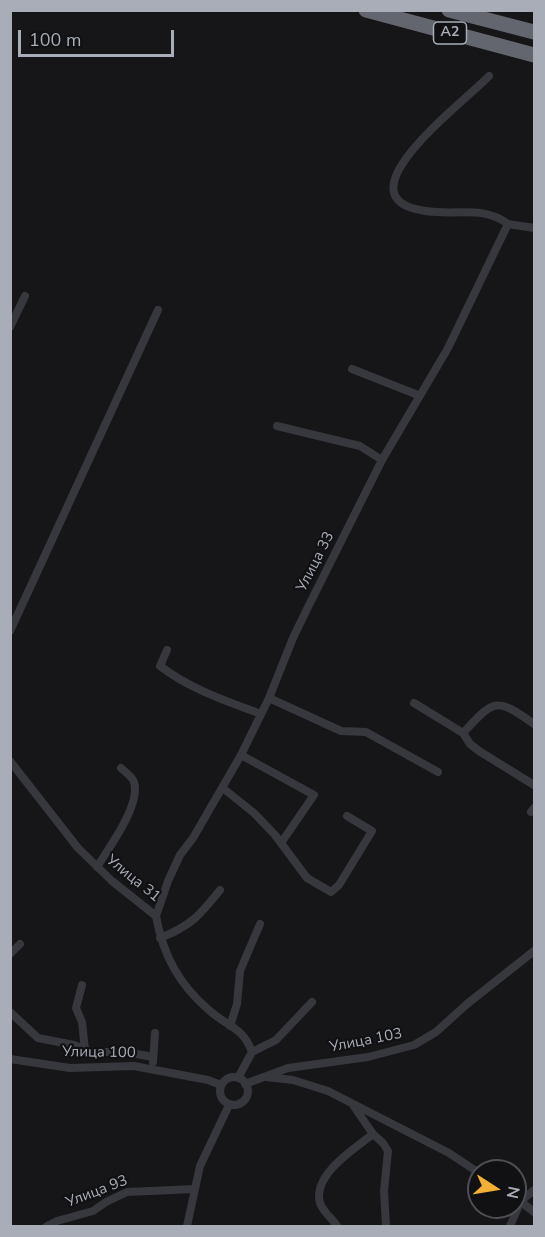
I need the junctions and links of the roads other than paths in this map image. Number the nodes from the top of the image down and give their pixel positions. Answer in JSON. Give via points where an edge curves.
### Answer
{"nodes":[{"id":1,"x":366,"y":10,"type":"edge"},
{"id":2,"x":448,"y":10,"type":"edge"},
{"id":3,"x":534,"y":32,"type":"edge"},
{"id":4,"x":534,"y":55,"type":"edge"},
{"id":5,"x":489,"y":76,"type":"dead end"},
{"id":6,"x":508,"y":224,"type":"junction"},
{"id":7,"x":534,"y":228,"type":"edge"},
{"id":8,"x":25,"y":296,"type":"dead end"},
{"id":9,"x":158,"y":310,"type":"dead end"},
{"id":10,"x":10,"y":327,"type":"edge"},
{"id":11,"x":352,"y":369,"type":"dead end"},
{"id":12,"x":418,"y":395,"type":"junction"},
{"id":13,"x":278,"y":426,"type":"dead end"},
{"id":14,"x":382,"y":460,"type":"junction"},
{"id":15,"x":11,"y":630,"type":"edge"},
{"id":16,"x":167,"y":650,"type":"dead end"},
{"id":17,"x":269,"y":698,"type":"junction"},
{"id":18,"x":414,"y":703,"type":"dead end"},
{"id":19,"x":261,"y":714,"type":"junction"},
{"id":20,"x":534,"y":724,"type":"edge"},
{"id":21,"x":463,"y":733,"type":"junction"},
{"id":22,"x":242,"y":755,"type":"junction"},
{"id":23,"x":10,"y":761,"type":"edge"},
{"id":24,"x":121,"y":768,"type":"dead end"},
{"id":25,"x":438,"y":772,"type":"dead end"},
{"id":26,"x":534,"y":785,"type":"edge"},
{"id":27,"x":224,"y":789,"type":"junction"},
{"id":28,"x":346,"y":816,"type":"dead end"},
{"id":29,"x":281,"y":843,"type":"junction"},
{"id":30,"x":97,"y":867,"type":"junction"},
{"id":31,"x":220,"y":890,"type":"dead end"},
{"id":32,"x":156,"y":916,"type":"junction"},
{"id":33,"x":260,"y":924,"type":"dead end"},
{"id":34,"x":160,"y":938,"type":"junction"},
{"id":35,"x":20,"y":944,"type":"dead end"},
{"id":36,"x":534,"y":951,"type":"edge"},
{"id":37,"x":10,"y":954,"type":"edge"},
{"id":38,"x":82,"y":985,"type":"dead end"},
{"id":39,"x":312,"y":1002,"type":"dead end"},
{"id":40,"x":10,"y":1012,"type":"edge"},
{"id":41,"x":230,"y":1026,"type":"junction"},
{"id":42,"x":155,"y":1033,"type":"dead end"},
{"id":43,"x":85,"y":1050,"type":"junction"},
{"id":44,"x":252,"y":1052,"type":"junction"},
{"id":45,"x":153,"y":1057,"type":"junction"},
{"id":46,"x":10,"y":1059,"type":"edge"},
{"id":47,"x":152,"y":1069,"type":"junction"},
{"id":48,"x":263,"y":1077,"type":"junction"},
{"id":49,"x":242,"y":1081,"type":"junction"},
{"id":50,"x":221,"y":1085,"type":"junction"},
{"id":51,"x":229,"y":1105,"type":"junction"},
{"id":52,"x":353,"y":1105,"type":"junction"},
{"id":53,"x":373,"y":1134,"type":"junction"},
{"id":54,"x":467,"y":1165,"type":"edge"},
{"id":55,"x":195,"y":1189,"type":"junction"},
{"id":56,"x":47,"y":1227,"type":"edge"},
{"id":57,"x":187,"y":1227,"type":"edge"},
{"id":58,"x":337,"y":1227,"type":"edge"},
{"id":59,"x":386,"y":1227,"type":"edge"}],
"edges":[{"from":1,"to":4,"type":"highway","number":"A2"},
{"from":2,"to":3,"type":"highway","number":"A2"},
{"from":5,"to":6,"type":"street","via":[[409,154],[396,174],[394,192],[413,209],[485,212]]},
{"from":6,"to":7,"type":"street"},
{"from":6,"to":12,"type":"street","name":"Улица 33","via":[[448,348]]},
{"from":8,"to":10,"type":"street"},
{"from":9,"to":15,"type":"street"},
{"from":11,"to":12,"type":"street"},
{"from":12,"to":14,"type":"street","name":"Улица 33"},
{"from":13,"to":14,"type":"street","via":[[360,446]]},
{"from":14,"to":17,"type":"street","name":"Улица 33","via":[[293,638]]},
{"from":16,"to":19,"type":"street","via":[[160,666],[172,675],[201,691]]},
{"from":17,"to":19,"type":"street","name":"Улица 33"},
{"from":17,"to":25,"type":"street","via":[[341,731],[366,732]]},
{"from":18,"to":21,"type":"street"},
{"from":19,"to":22,"type":"street","name":"Улица 33"},
{"from":20,"to":21,"type":"street","via":[[514,709],[494,705]]},
{"from":21,"to":26,"type":"street","via":[[479,751]]},
{"from":22,"to":27,"type":"street","name":"Улица 33"},
{"from":22,"to":29,"type":"street","via":[[314,795]]},
{"from":23,"to":30,"type":"street","name":"Улица 31"},
{"from":24,"to":30,"type":"street","via":[[133,780],[135,793],[126,820]]},
{"from":27,"to":29,"type":"street","via":[[254,813]]},
{"from":27,"to":32,"type":"street","name":"Улица 33","via":[[180,855]]},
{"from":28,"to":29,"type":"street","via":[[372,831],[331,892],[307,878]]},
{"from":30,"to":32,"type":"street","name":"Улица 31"},
{"from":31,"to":34,"type":"street","via":[[197,918]]},
{"from":32,"to":34,"type":"street","name":"Улица 31"},
{"from":33,"to":41,"type":"street","via":[[240,971]]},
{"from":34,"to":41,"type":"street","name":"Улица 31","via":[[178,977]]},
{"from":35,"to":37,"type":"street"},
{"from":36,"to":48,"type":"street","name":"Улица 103","via":[[436,1032],[414,1045],[368,1057],[288,1068]]},
{"from":38,"to":43,"type":"street","via":[[76,1008]]},
{"from":39,"to":44,"type":"street","via":[[276,1040]]},
{"from":40,"to":43,"type":"street","via":[[38,1038]]},
{"from":41,"to":44,"type":"street","name":"Улица 31","via":[[243,1033]]},
{"from":42,"to":45,"type":"street"},
{"from":43,"to":45,"type":"street"},
{"from":44,"to":49,"type":"street"},
{"from":45,"to":47,"type":"street"},
{"from":46,"to":47,"type":"street","name":"Улица 100","via":[[69,1068]]},
{"from":47,"to":50,"type":"street","name":"Улица 100"},
{"from":48,"to":49,"type":"street","name":"Улица 103"},
{"from":48,"to":52,"type":"street","via":[[312,1085]]},
{"from":49,"to":50,"type":"street","via":[[228,1078]]},
{"from":49,"to":51,"type":"street","via":[[247,1093],[243,1102]]},
{"from":50,"to":51,"type":"street","via":[[220,1094]]},
{"from":51,"to":55,"type":"street","via":[[200,1166]]},
{"from":52,"to":53,"type":"street"},
{"from":52,"to":54,"type":"street"},
{"from":53,"to":58,"type":"street","via":[[338,1163],[321,1186],[320,1204]]},
{"from":53,"to":59,"type":"street","via":[[388,1151]]},
{"from":55,"to":56,"type":"street","name":"Улица 93","via":[[127,1192],[93,1211]]},
{"from":55,"to":57,"type":"street"}]}
